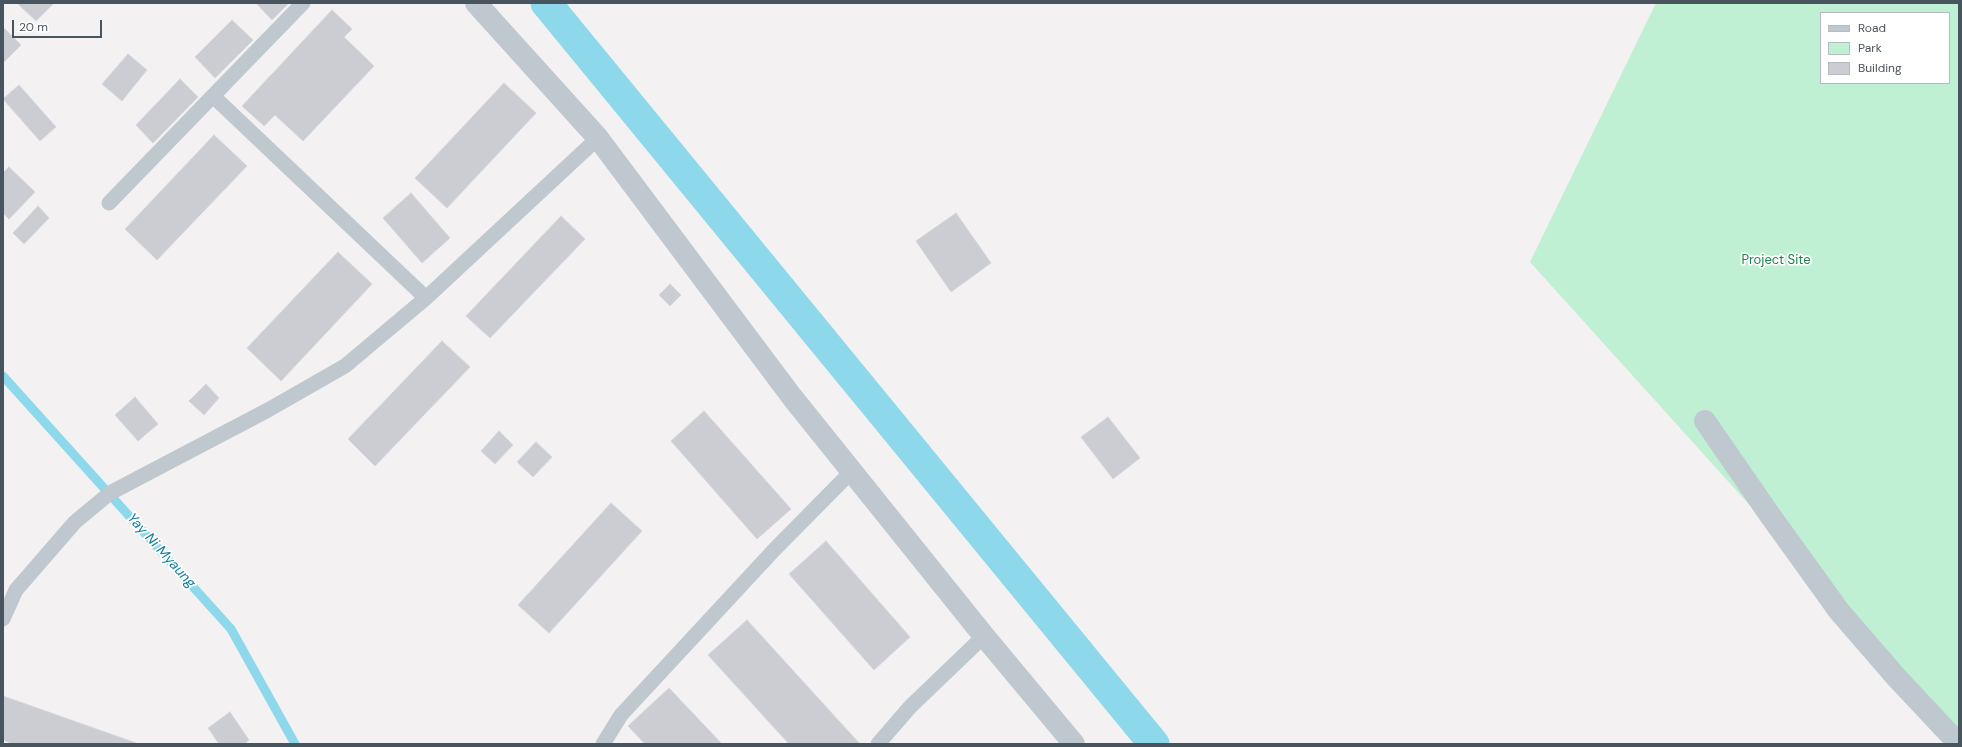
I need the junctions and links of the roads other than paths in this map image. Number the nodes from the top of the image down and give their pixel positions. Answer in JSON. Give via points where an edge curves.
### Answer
{"nodes":[{"id":1,"x":303,"y":3,"type":"edge"},
{"id":2,"x":476,"y":3,"type":"edge"},
{"id":3,"x":213,"y":96,"type":"junction"},
{"id":4,"x":598,"y":138,"type":"junction"},
{"id":5,"x":109,"y":203,"type":"dead end"},
{"id":6,"x":426,"y":298,"type":"junction"},
{"id":7,"x":1705,"y":421,"type":"dead end"},
{"id":8,"x":852,"y":471,"type":"junction"},
{"id":9,"x":3,"y":619,"type":"edge"},
{"id":10,"x":984,"y":636,"type":"junction"},
{"id":11,"x":603,"y":744,"type":"edge"},
{"id":12,"x":878,"y":744,"type":"edge"},
{"id":13,"x":1074,"y":744,"type":"edge"},
{"id":14,"x":1959,"y":744,"type":"edge"}],
"edges":[{"from":1,"to":3,"type":"lane"},
{"from":2,"to":4,"type":"street"},
{"from":3,"to":5,"type":"lane"},
{"from":3,"to":6,"type":"lane"},
{"from":4,"to":6,"type":"lane"},
{"from":4,"to":8,"type":"street","via":[[792,397]]},
{"from":6,"to":9,"type":"lane","via":[[345,366],[268,410],[110,493],[75,522],[16,590]]},
{"from":7,"to":14,"type":"street","via":[[1839,611]]},
{"from":8,"to":10,"type":"street"},
{"from":8,"to":11,"type":"lane","via":[[774,550],[621,715]]},
{"from":10,"to":12,"type":"lane","via":[[910,708]]},
{"from":10,"to":13,"type":"street"}]}
